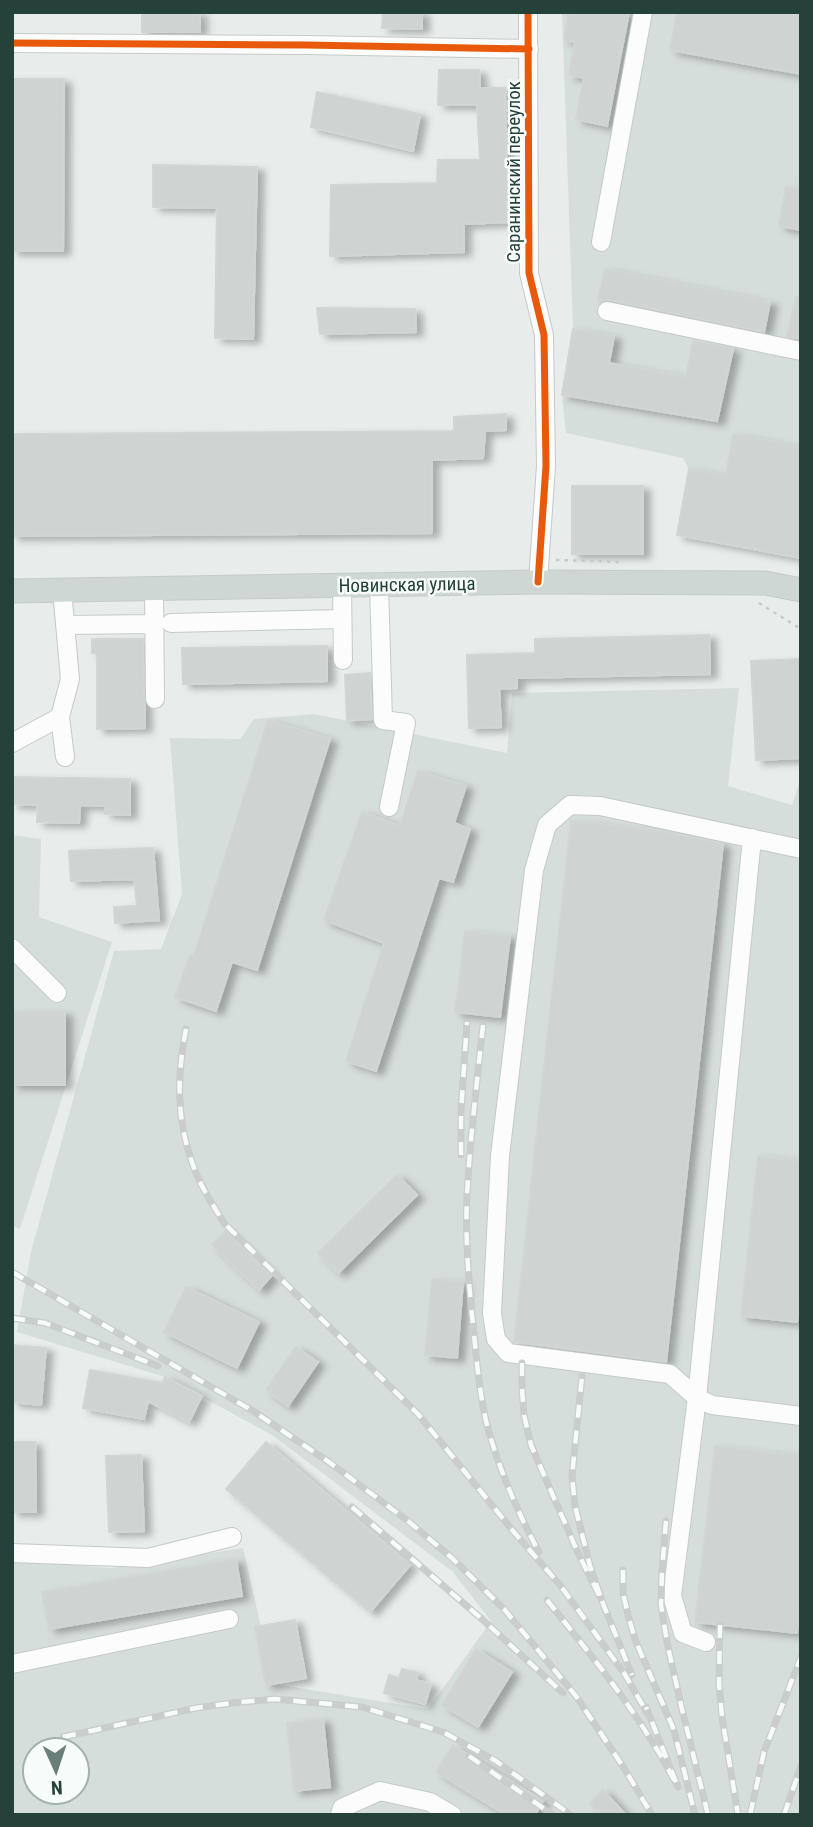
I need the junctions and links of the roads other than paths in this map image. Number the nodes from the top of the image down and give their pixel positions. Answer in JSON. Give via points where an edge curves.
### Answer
{"nodes":[{"id":1,"x":528,"y":12,"type":"edge"},
{"id":2,"x":643,"y":12,"type":"edge"},
{"id":3,"x":12,"y":43,"type":"edge"},
{"id":4,"x":529,"y":49,"type":"junction"},
{"id":5,"x":601,"y":242,"type":"dead end"},
{"id":6,"x":607,"y":311,"type":"dead end"},
{"id":7,"x":801,"y":351,"type":"edge"},
{"id":8,"x":538,"y":582,"type":"junction"},
{"id":9,"x":379,"y":585,"type":"junction"},
{"id":10,"x":342,"y":586,"type":"junction"},
{"id":11,"x":154,"y":589,"type":"junction"},
{"id":12,"x":62,"y":590,"type":"junction"},
{"id":13,"x":801,"y":590,"type":"edge"},
{"id":14,"x":12,"y":591,"type":"edge"},
{"id":15,"x":342,"y":619,"type":"junction"},
{"id":16,"x":163,"y":623,"type":"junction"},
{"id":17,"x":65,"y":625,"type":"junction"},
{"id":18,"x":343,"y":660,"type":"dead end"},
{"id":19,"x":155,"y":699,"type":"dead end"},
{"id":20,"x":60,"y":717,"type":"junction"},
{"id":21,"x":12,"y":743,"type":"edge"},
{"id":22,"x":65,"y":757,"type":"dead end"},
{"id":23,"x":389,"y":807,"type":"dead end"},
{"id":24,"x":752,"y":838,"type":"junction"},
{"id":25,"x":801,"y":849,"type":"edge"},
{"id":26,"x":12,"y":948,"type":"edge"},
{"id":27,"x":57,"y":993,"type":"dead end"},
{"id":28,"x":697,"y":1398,"type":"junction"},
{"id":29,"x":801,"y":1416,"type":"edge"},
{"id":30,"x":232,"y":1537,"type":"dead end"},
{"id":31,"x":12,"y":1553,"type":"edge"},
{"id":32,"x":229,"y":1619,"type":"dead end"},
{"id":33,"x":706,"y":1642,"type":"dead end"},
{"id":34,"x":12,"y":1664,"type":"edge"},
{"id":35,"x":340,"y":1815,"type":"edge"},
{"id":36,"x":452,"y":1815,"type":"edge"}],
"edges":[{"from":1,"to":4,"type":"street","name":"Саранинский переулок"},
{"from":2,"to":5,"type":"street"},
{"from":3,"to":4,"type":"street"},
{"from":4,"to":8,"type":"street","name":"Саранинский переулок","via":[[529,273],[544,335],[546,466]]},
{"from":6,"to":7,"type":"street"},
{"from":8,"to":9,"type":"main road","name":"Новинская улица"},
{"from":8,"to":13,"type":"main road","name":"Новинская улица","via":[[765,583]]},
{"from":9,"to":10,"type":"main road","name":"Новинская улица"},
{"from":9,"to":23,"type":"street","via":[[383,720],[406,723]]},
{"from":10,"to":11,"type":"main road","name":"Новинская улица"},
{"from":10,"to":15,"type":"street"},
{"from":11,"to":12,"type":"main road","name":"Новинская улица"},
{"from":11,"to":16,"type":"street"},
{"from":12,"to":14,"type":"main road","name":"Новинская улица"},
{"from":12,"to":17,"type":"street"},
{"from":15,"to":16,"type":"street"},
{"from":15,"to":18,"type":"street"},
{"from":16,"to":17,"type":"street"},
{"from":16,"to":19,"type":"street"},
{"from":17,"to":20,"type":"street","via":[[70,679]]},
{"from":20,"to":21,"type":"street"},
{"from":20,"to":22,"type":"street"},
{"from":24,"to":25,"type":"street"},
{"from":24,"to":28,"type":"street"},
{"from":24,"to":28,"type":"street","via":[[600,806],[570,805],[547,825],[534,870],[500,1156],[492,1313],[496,1339],[508,1353],[670,1374]]},
{"from":26,"to":27,"type":"street"},
{"from":28,"to":29,"type":"street","via":[[712,1405]]},
{"from":28,"to":33,"type":"street","via":[[672,1596],[683,1633]]},
{"from":30,"to":31,"type":"street","via":[[148,1558]]},
{"from":32,"to":34,"type":"street"},
{"from":35,"to":36,"type":"street","via":[[342,1808],[380,1791],[430,1802]]}]}
